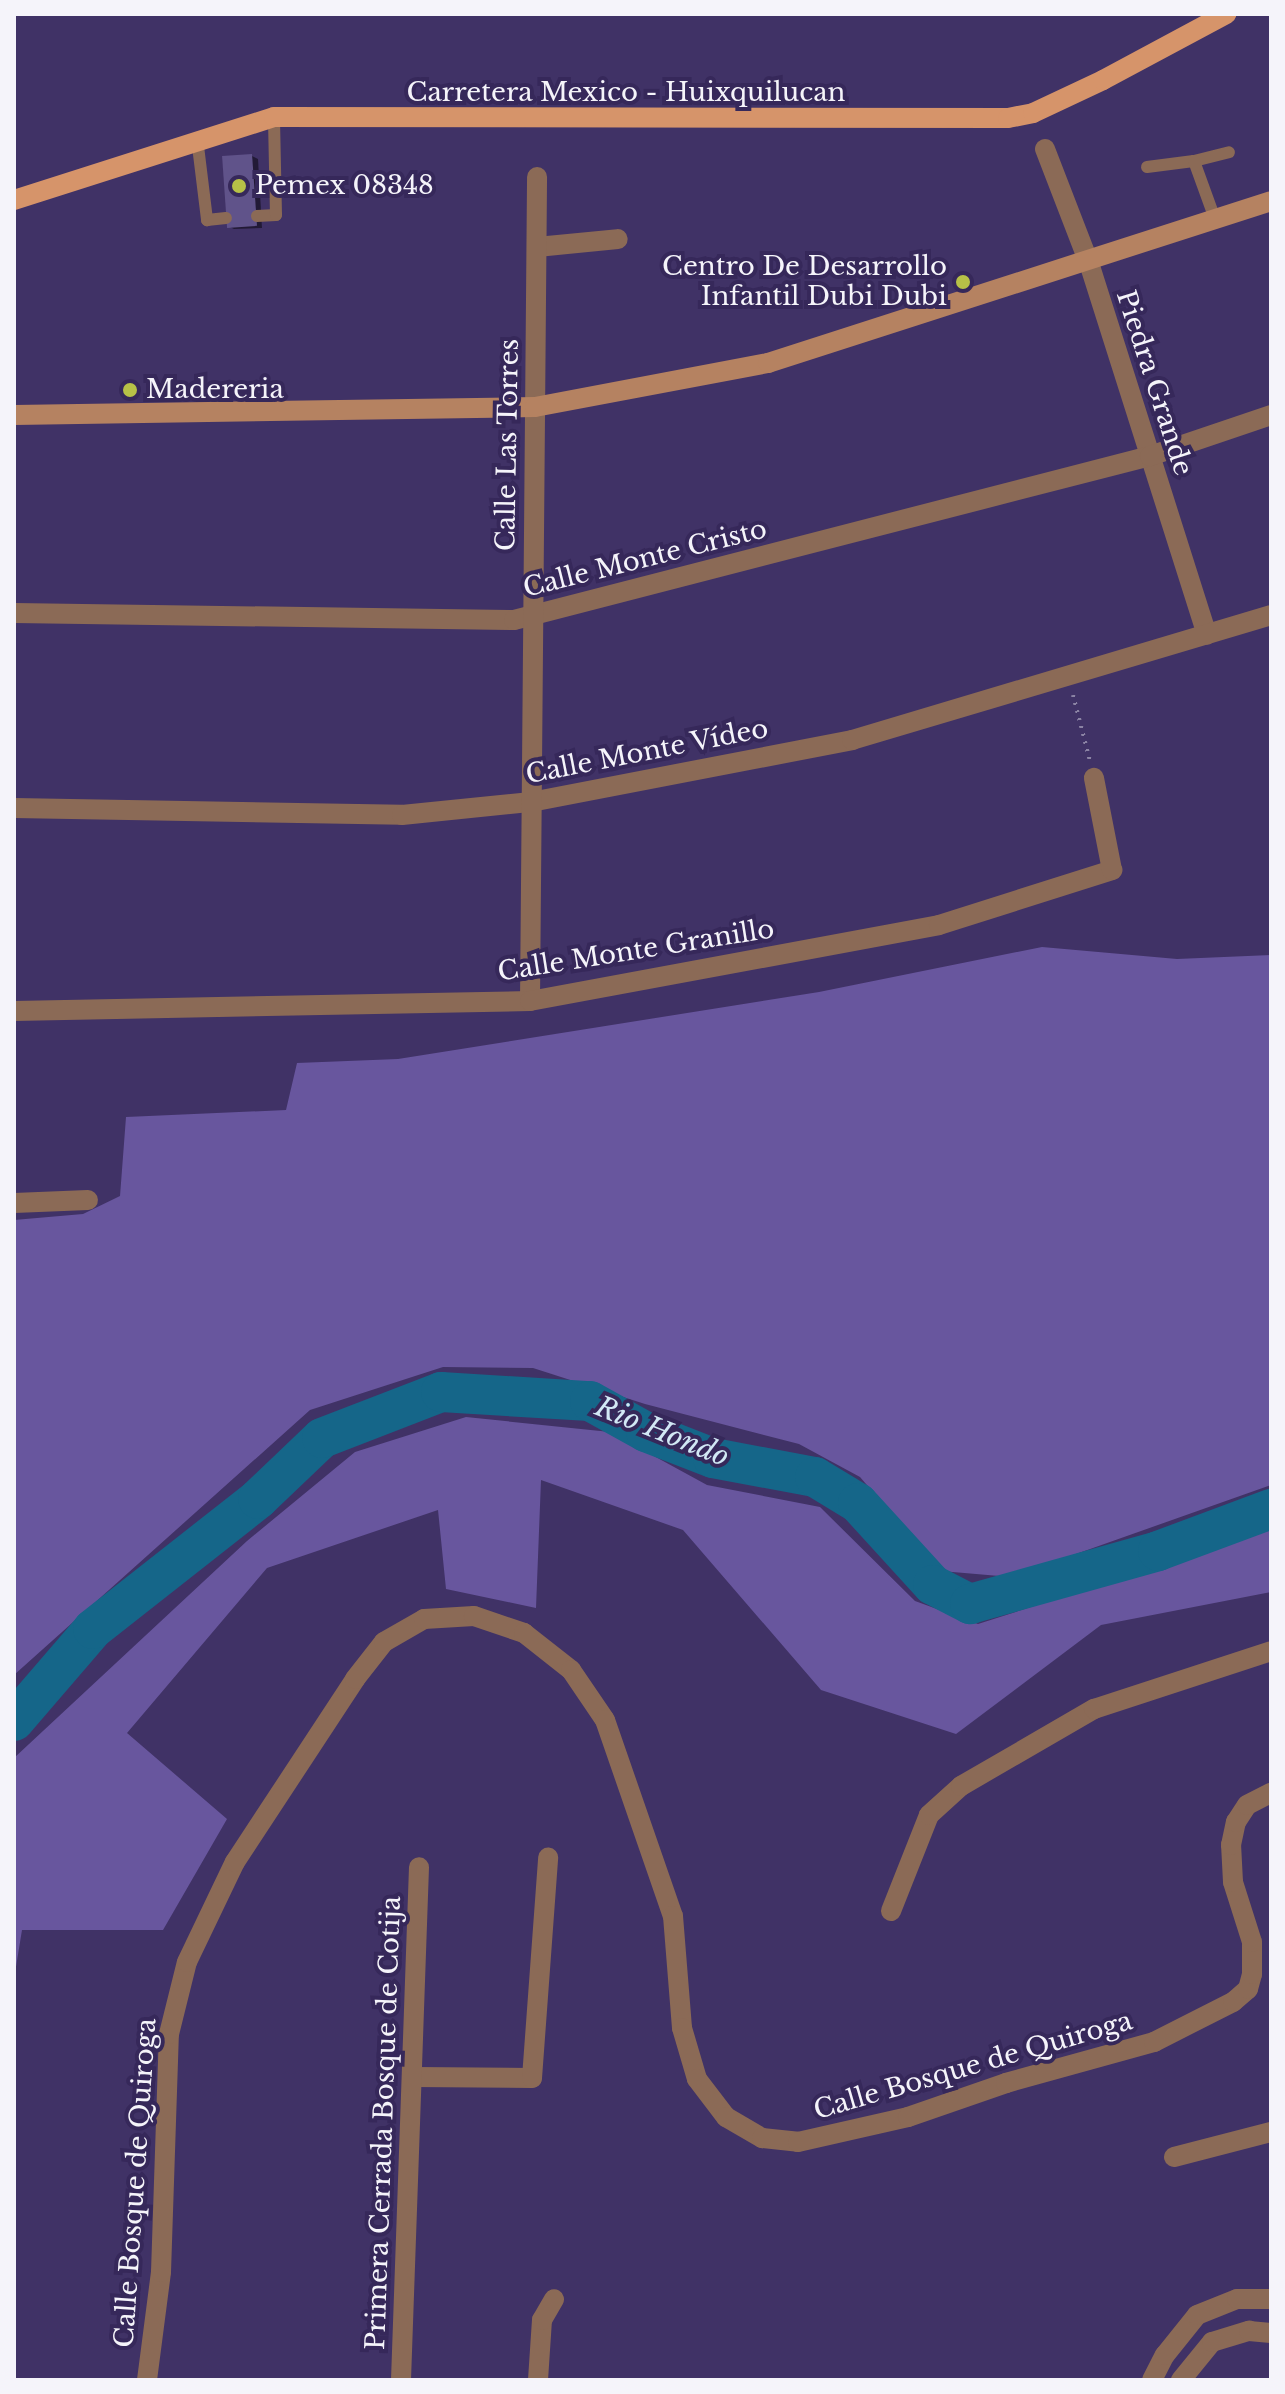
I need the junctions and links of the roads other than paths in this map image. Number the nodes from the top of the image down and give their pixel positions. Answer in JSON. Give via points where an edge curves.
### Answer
{"nodes":[{"id":1,"x":1226,"y":14,"type":"edge"},
{"id":2,"x":274,"y":117,"type":"junction"},
{"id":3,"x":197,"y":138,"type":"junction"},
{"id":4,"x":1045,"y":149,"type":"dead end"},
{"id":5,"x":1229,"y":152,"type":"dead end"},
{"id":6,"x":1194,"y":161,"type":"junction"},
{"id":7,"x":1147,"y":167,"type":"dead end"},
{"id":8,"x":537,"y":177,"type":"dead end"},
{"id":9,"x":14,"y":200,"type":"edge"},
{"id":10,"x":1271,"y":201,"type":"edge"},
{"id":11,"x":257,"y":216,"type":"dead end"},
{"id":12,"x":226,"y":218,"type":"dead end"},
{"id":13,"x":1215,"y":219,"type":"junction"},
{"id":14,"x":618,"y":239,"type":"dead end"},
{"id":15,"x":537,"y":247,"type":"junction"},
{"id":16,"x":1089,"y":263,"type":"junction"},
{"id":17,"x":535,"y":407,"type":"junction"},
{"id":18,"x":14,"y":415,"type":"edge"},
{"id":19,"x":1271,"y":415,"type":"edge"},
{"id":20,"x":1150,"y":456,"type":"junction"},
{"id":21,"x":14,"y":613,"type":"edge"},
{"id":22,"x":533,"y":615,"type":"junction"},
{"id":23,"x":1271,"y":615,"type":"edge"},
{"id":24,"x":1207,"y":635,"type":"junction"},
{"id":25,"x":1094,"y":778,"type":"road end"},
{"id":26,"x":531,"y":802,"type":"junction"},
{"id":27,"x":14,"y":808,"type":"edge"},
{"id":28,"x":530,"y":1001,"type":"junction"},
{"id":29,"x":14,"y":1011,"type":"edge"},
{"id":30,"x":88,"y":1200,"type":"dead end"},
{"id":31,"x":14,"y":1203,"type":"edge"},
{"id":32,"x":1271,"y":1651,"type":"edge"},
{"id":33,"x":1271,"y":1793,"type":"edge"},
{"id":34,"x":548,"y":1858,"type":"dead end"},
{"id":35,"x":419,"y":1867,"type":"dead end"},
{"id":36,"x":891,"y":1911,"type":"dead end"},
{"id":37,"x":414,"y":2077,"type":"junction"},
{"id":38,"x":1271,"y":2132,"type":"edge"},
{"id":39,"x":1174,"y":2157,"type":"dead end"},
{"id":40,"x":554,"y":2299,"type":"dead end"},
{"id":41,"x":1271,"y":2299,"type":"edge"},
{"id":42,"x":1271,"y":2333,"type":"edge"},
{"id":43,"x":147,"y":2380,"type":"edge"},
{"id":44,"x":401,"y":2380,"type":"edge"},
{"id":45,"x":538,"y":2380,"type":"edge"},
{"id":46,"x":1152,"y":2380,"type":"edge"},
{"id":47,"x":1181,"y":2380,"type":"edge"}],
"edges":[{"from":1,"to":2,"type":"main road","name":"Carretera Mexico - Huixquilucan","via":[[1033,113],[983,121]]},
{"from":2,"to":3,"type":"main road","name":"Carretera Mexico - Huixquilucan"},
{"from":2,"to":11,"type":"lane","via":[[276,215]]},
{"from":3,"to":9,"type":"main road","name":"Carretera Mexico - Huixquilucan"},
{"from":3,"to":12,"type":"lane","via":[[207,220]]},
{"from":4,"to":16,"type":"street","name":"Piedra Grande"},
{"from":5,"to":6,"type":"lane"},
{"from":6,"to":7,"type":"lane"},
{"from":6,"to":13,"type":"lane"},
{"from":8,"to":15,"type":"street","name":"Calle Las Torres"},
{"from":10,"to":13,"type":"street"},
{"from":13,"to":16,"type":"street"},
{"from":14,"to":15,"type":"street"},
{"from":15,"to":17,"type":"street","name":"Calle Las Torres"},
{"from":16,"to":17,"type":"street","via":[[768,363]]},
{"from":16,"to":20,"type":"street","name":"Piedra Grande"},
{"from":17,"to":18,"type":"street"},
{"from":17,"to":22,"type":"street","name":"Calle Las Torres"},
{"from":19,"to":20,"type":"street","name":"Calle Monte Cristo"},
{"from":20,"to":22,"type":"street","name":"Calle Monte Cristo"},
{"from":20,"to":24,"type":"street","name":"Piedra Grande"},
{"from":21,"to":22,"type":"street","name":"Calle Monte Cristo","via":[[514,620]]},
{"from":22,"to":26,"type":"street","name":"Calle Las Torres"},
{"from":23,"to":24,"type":"street","name":"Calle Monte Vídeo"},
{"from":24,"to":26,"type":"street","name":"Calle Monte Vídeo","via":[[852,740]]},
{"from":25,"to":28,"type":"street","name":"Calle Monte Granillo","via":[[1112,870],[939,925]]},
{"from":26,"to":27,"type":"street","name":"Calle Monte Vídeo","via":[[402,815]]},
{"from":26,"to":28,"type":"street","name":"Calle Las Torres"},
{"from":28,"to":29,"type":"street","name":"Calle Monte Granillo"},
{"from":30,"to":31,"type":"street"},
{"from":32,"to":36,"type":"street","via":[[1094,1709],[961,1786],[922,1827]]},
{"from":33,"to":43,"type":"street","name":"Calle Bosque de Quiroga","via":[[1247,1805],[1231,1845],[1233,1882],[1252,1942],[1248,1989],[1233,2002],[1154,2042],[908,2117],[798,2142],[762,2138],[726,2117],[697,2079],[682,2028],[673,1916],[605,1720],[571,1670],[524,1633],[474,1616],[424,1619],[384,1642],[355,1679],[235,1862],[187,1962],[169,2034],[161,2272]]},
{"from":34,"to":37,"type":"street","via":[[532,2078]]},
{"from":35,"to":37,"type":"street","name":"Primera Cerrada Bosque de Cotija"},
{"from":37,"to":44,"type":"street","name":"Primera Cerrada Bosque de Cotija"},
{"from":38,"to":39,"type":"street"},
{"from":40,"to":45,"type":"street","via":[[542,2320]]},
{"from":41,"to":46,"type":"street","via":[[1237,2299],[1197,2315]]},
{"from":42,"to":47,"type":"street","via":[[1249,2331],[1212,2342]]}]}
